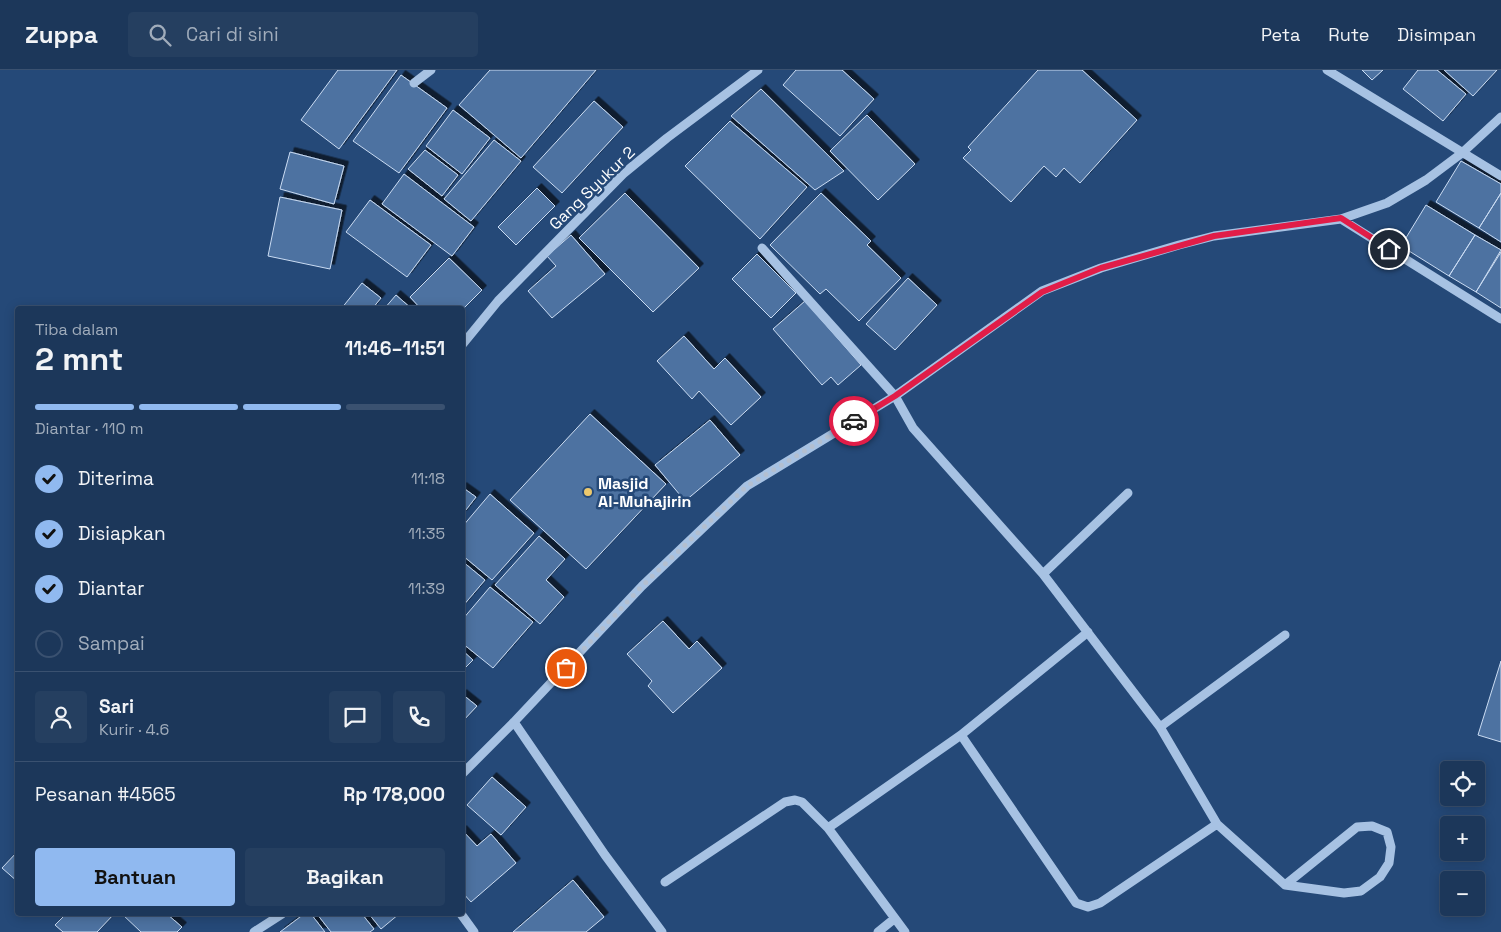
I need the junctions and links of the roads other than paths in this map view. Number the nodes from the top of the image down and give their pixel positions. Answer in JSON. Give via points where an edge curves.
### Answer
{"nodes":[{"id":1,"x":431,"y":70,"type":"edge"},
{"id":2,"x":758,"y":70,"type":"edge"},
{"id":3,"x":1327,"y":70,"type":"edge"},
{"id":4,"x":414,"y":83,"type":"dead end"},
{"id":5,"x":1501,"y":117,"type":"edge"},
{"id":6,"x":1462,"y":153,"type":"junction"},
{"id":7,"x":1501,"y":176,"type":"edge"},
{"id":8,"x":1341,"y":218,"type":"junction"},
{"id":9,"x":762,"y":248,"type":"dead end"},
{"id":10,"x":1501,"y":319,"type":"edge"},
{"id":11,"x":465,"y":341,"type":"edge"},
{"id":12,"x":895,"y":396,"type":"junction"},
{"id":13,"x":1128,"y":493,"type":"dead end"},
{"id":14,"x":1043,"y":574,"type":"junction"},
{"id":15,"x":1088,"y":632,"type":"junction"},
{"id":16,"x":1284,"y":636,"type":"dead end"},
{"id":17,"x":514,"y":722,"type":"junction"},
{"id":18,"x":1160,"y":727,"type":"junction"},
{"id":19,"x":961,"y":735,"type":"junction"},
{"id":20,"x":465,"y":771,"type":"edge"},
{"id":21,"x":1217,"y":824,"type":"junction"},
{"id":22,"x":828,"y":828,"type":"junction"},
{"id":23,"x":665,"y":882,"type":"dead end"},
{"id":24,"x":1285,"y":886,"type":"junction"},
{"id":25,"x":279,"y":916,"type":"edge"},
{"id":26,"x":462,"y":916,"type":"edge"},
{"id":27,"x":894,"y":919,"type":"junction"},
{"id":28,"x":254,"y":932,"type":"edge"},
{"id":29,"x":474,"y":932,"type":"edge"},
{"id":30,"x":662,"y":932,"type":"edge"},
{"id":31,"x":878,"y":932,"type":"edge"},
{"id":32,"x":905,"y":932,"type":"edge"}],
"edges":[{"from":1,"to":4,"type":"street"},
{"from":2,"to":11,"type":"street","name":"Gang Syukur 2","via":[[623,174],[498,301]]},
{"from":3,"to":6,"type":"street"},
{"from":5,"to":6,"type":"street"},
{"from":6,"to":7,"type":"street"},
{"from":6,"to":8,"type":"street","via":[[1387,203]]},
{"from":8,"to":10,"type":"street"},
{"from":8,"to":12,"type":"street","via":[[1214,236],[1093,271],[1042,292]]},
{"from":9,"to":12,"type":"street"},
{"from":12,"to":14,"type":"street","via":[[913,428]]},
{"from":12,"to":17,"type":"street","via":[[747,486],[642,586]]},
{"from":13,"to":14,"type":"street"},
{"from":14,"to":15,"type":"street"},
{"from":15,"to":18,"type":"street"},
{"from":15,"to":19,"type":"street"},
{"from":16,"to":18,"type":"street"},
{"from":17,"to":20,"type":"street"},
{"from":17,"to":30,"type":"street"},
{"from":18,"to":21,"type":"street"},
{"from":19,"to":21,"type":"street","via":[[1076,903],[1088,907],[1100,903]]},
{"from":19,"to":22,"type":"street"},
{"from":21,"to":24,"type":"street"},
{"from":22,"to":23,"type":"street","via":[[802,802],[784,802]]},
{"from":22,"to":27,"type":"street"},
{"from":24,"to":24,"type":"street","via":[[1357,828],[1372,826],[1388,832],[1391,847],[1389,863],[1380,877],[1360,891],[1344,893]]},
{"from":25,"to":28,"type":"street"},
{"from":26,"to":29,"type":"street"},
{"from":27,"to":31,"type":"street"},
{"from":27,"to":32,"type":"street"}]}
